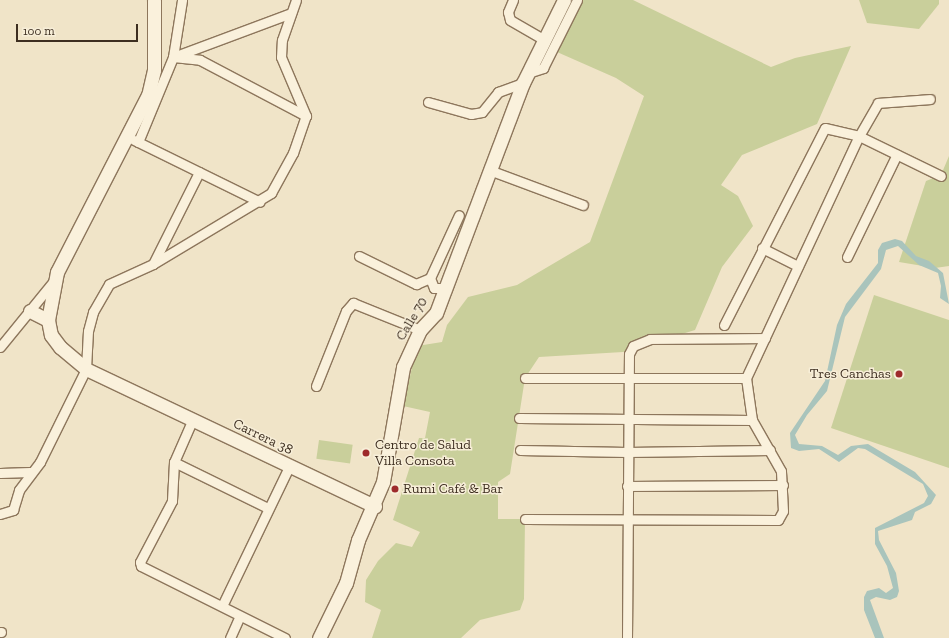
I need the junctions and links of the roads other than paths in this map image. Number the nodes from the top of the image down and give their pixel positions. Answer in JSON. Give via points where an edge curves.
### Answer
{"nodes":[{"id":1,"x":154,"y":0,"type":"edge"},
{"id":2,"x":182,"y":0,"type":"edge"},
{"id":3,"x":296,"y":0,"type":"edge"},
{"id":4,"x":514,"y":0,"type":"edge"},
{"id":5,"x":564,"y":0,"type":"edge"},
{"id":6,"x":577,"y":0,"type":"edge"},
{"id":7,"x":291,"y":13,"type":"junction"},
{"id":8,"x":544,"y":40,"type":"junction"},
{"id":9,"x":173,"y":57,"type":"junction"},
{"id":10,"x":531,"y":72,"type":"junction"},
{"id":11,"x":523,"y":83,"type":"junction"},
{"id":12,"x":930,"y":99,"type":"dead end"},
{"id":13,"x":428,"y":102,"type":"dead end"},
{"id":14,"x":306,"y":116,"type":"junction"},
{"id":15,"x":859,"y":136,"type":"junction"},
{"id":16,"x":133,"y":140,"type":"junction"},
{"id":17,"x":897,"y":154,"type":"junction"},
{"id":18,"x":492,"y":171,"type":"junction"},
{"id":19,"x":198,"y":172,"type":"junction"},
{"id":20,"x":941,"y":176,"type":"dead end"},
{"id":21,"x":260,"y":202,"type":"junction"},
{"id":22,"x":583,"y":205,"type":"dead end"},
{"id":23,"x":459,"y":215,"type":"dead end"},
{"id":24,"x":762,"y":248,"type":"junction"},
{"id":25,"x":359,"y":256,"type":"dead end"},
{"id":26,"x":847,"y":257,"type":"dead end"},
{"id":27,"x":153,"y":264,"type":"junction"},
{"id":28,"x":798,"y":266,"type":"junction"},
{"id":29,"x":430,"y":278,"type":"junction"},
{"id":30,"x":54,"y":282,"type":"junction"},
{"id":31,"x":446,"y":288,"type":"junction"},
{"id":32,"x":30,"y":311,"type":"junction"},
{"id":33,"x":48,"y":320,"type":"junction"},
{"id":34,"x":724,"y":325,"type":"dead end"},
{"id":35,"x":420,"y":330,"type":"junction"},
{"id":36,"x":765,"y":338,"type":"junction"},
{"id":37,"x":0,"y":347,"type":"edge"},
{"id":38,"x":86,"y":369,"type":"junction"},
{"id":39,"x":525,"y":378,"type":"dead end"},
{"id":40,"x":746,"y":378,"type":"junction"},
{"id":41,"x":627,"y":380,"type":"junction"},
{"id":42,"x":316,"y":386,"type":"dead end"},
{"id":43,"x":519,"y":418,"type":"dead end"},
{"id":44,"x":627,"y":419,"type":"junction"},
{"id":45,"x":752,"y":420,"type":"junction"},
{"id":46,"x":192,"y":421,"type":"junction"},
{"id":47,"x":520,"y":450,"type":"dead end"},
{"id":48,"x":770,"y":450,"type":"junction"},
{"id":49,"x":627,"y":452,"type":"junction"},
{"id":50,"x":174,"y":462,"type":"junction"},
{"id":51,"x":289,"y":467,"type":"junction"},
{"id":52,"x":30,"y":472,"type":"junction"},
{"id":53,"x":0,"y":473,"type":"edge"},
{"id":54,"x":783,"y":485,"type":"junction"},
{"id":55,"x":627,"y":486,"type":"junction"},
{"id":56,"x":375,"y":506,"type":"junction"},
{"id":57,"x":268,"y":508,"type":"junction"},
{"id":58,"x":0,"y":514,"type":"edge"},
{"id":59,"x":525,"y":519,"type":"dead end"},
{"id":60,"x":626,"y":520,"type":"junction"},
{"id":61,"x":222,"y":606,"type":"junction"},
{"id":62,"x":240,"y":616,"type":"junction"},
{"id":63,"x":230,"y":638,"type":"edge"},
{"id":64,"x":285,"y":638,"type":"edge"},
{"id":65,"x":319,"y":638,"type":"edge"},
{"id":66,"x":627,"y":638,"type":"edge"}],
"edges":[{"from":1,"to":16,"type":"street","via":[[154,70]]},
{"from":2,"to":9,"type":"street"},
{"from":3,"to":7,"type":"street"},
{"from":4,"to":8,"type":"street","via":[[508,16]]},
{"from":5,"to":8,"type":"street","name":"Calle 70"},
{"from":6,"to":10,"type":"street","via":[[543,68]]},
{"from":7,"to":9,"type":"street"},
{"from":7,"to":14,"type":"street","via":[[282,40],[281,57]]},
{"from":8,"to":10,"type":"street","name":"Calle 70"},
{"from":9,"to":14,"type":"street","via":[[200,60]]},
{"from":9,"to":16,"type":"street"},
{"from":10,"to":11,"type":"street","name":"Calle 70"},
{"from":11,"to":13,"type":"street","via":[[498,92],[482,112],[472,114]]},
{"from":11,"to":18,"type":"street","name":"Calle 70"},
{"from":12,"to":15,"type":"street","via":[[878,103]]},
{"from":14,"to":21,"type":"street","via":[[293,153],[271,193]]},
{"from":15,"to":17,"type":"street"},
{"from":15,"to":24,"type":"street","via":[[829,128],[820,131]]},
{"from":15,"to":28,"type":"street"},
{"from":16,"to":19,"type":"street"},
{"from":16,"to":30,"type":"street"},
{"from":17,"to":20,"type":"street"},
{"from":17,"to":26,"type":"street"},
{"from":18,"to":22,"type":"street"},
{"from":18,"to":31,"type":"street","name":"Calle 70"},
{"from":19,"to":21,"type":"street"},
{"from":19,"to":27,"type":"street"},
{"from":21,"to":27,"type":"street"},
{"from":23,"to":29,"type":"street"},
{"from":24,"to":28,"type":"street"},
{"from":24,"to":34,"type":"street"},
{"from":25,"to":29,"type":"street","via":[[416,284]]},
{"from":27,"to":38,"type":"street","via":[[109,284],[90,325]]},
{"from":28,"to":36,"type":"street"},
{"from":29,"to":31,"type":"street","via":[[434,288]]},
{"from":30,"to":32,"type":"street"},
{"from":30,"to":33,"type":"street"},
{"from":31,"to":35,"type":"street","name":"Calle 70","via":[[436,313]]},
{"from":32,"to":33,"type":"street"},
{"from":32,"to":37,"type":"street"},
{"from":33,"to":38,"type":"street","name":"Carrera 38","via":[[51,335],[60,347]]},
{"from":35,"to":42,"type":"street","via":[[353,303],[346,311]]},
{"from":35,"to":56,"type":"street","name":"Calle 70","via":[[404,367],[383,482]]},
{"from":36,"to":40,"type":"street"},
{"from":36,"to":41,"type":"street","via":[[640,342],[629,354]]},
{"from":38,"to":46,"type":"street","name":"Carrera 38"},
{"from":38,"to":52,"type":"street","via":[[40,462]]},
{"from":39,"to":41,"type":"street"},
{"from":40,"to":41,"type":"street"},
{"from":40,"to":45,"type":"street"},
{"from":41,"to":44,"type":"street"},
{"from":43,"to":44,"type":"street"},
{"from":44,"to":45,"type":"street"},
{"from":44,"to":49,"type":"street"},
{"from":45,"to":48,"type":"street"},
{"from":46,"to":50,"type":"street"},
{"from":46,"to":51,"type":"street","name":"Carrera 38"},
{"from":47,"to":49,"type":"street"},
{"from":48,"to":49,"type":"street"},
{"from":48,"to":54,"type":"street","via":[[781,471]]},
{"from":49,"to":55,"type":"street"},
{"from":50,"to":57,"type":"street"},
{"from":50,"to":61,"type":"street","via":[[172,501],[140,562],[141,566]]},
{"from":51,"to":56,"type":"street","name":"Carrera 38"},
{"from":51,"to":57,"type":"street"},
{"from":52,"to":53,"type":"street"},
{"from":52,"to":58,"type":"street","via":[[19,490],[13,510]]},
{"from":54,"to":55,"type":"street"},
{"from":54,"to":60,"type":"street","via":[[783,510],[778,520]]},
{"from":55,"to":60,"type":"street"},
{"from":56,"to":65,"type":"street","name":"Calle 70","via":[[358,540],[346,583]]},
{"from":57,"to":61,"type":"street"},
{"from":59,"to":60,"type":"street"},
{"from":60,"to":66,"type":"street"},
{"from":61,"to":62,"type":"street"},
{"from":62,"to":63,"type":"street"},
{"from":62,"to":64,"type":"street"}]}
